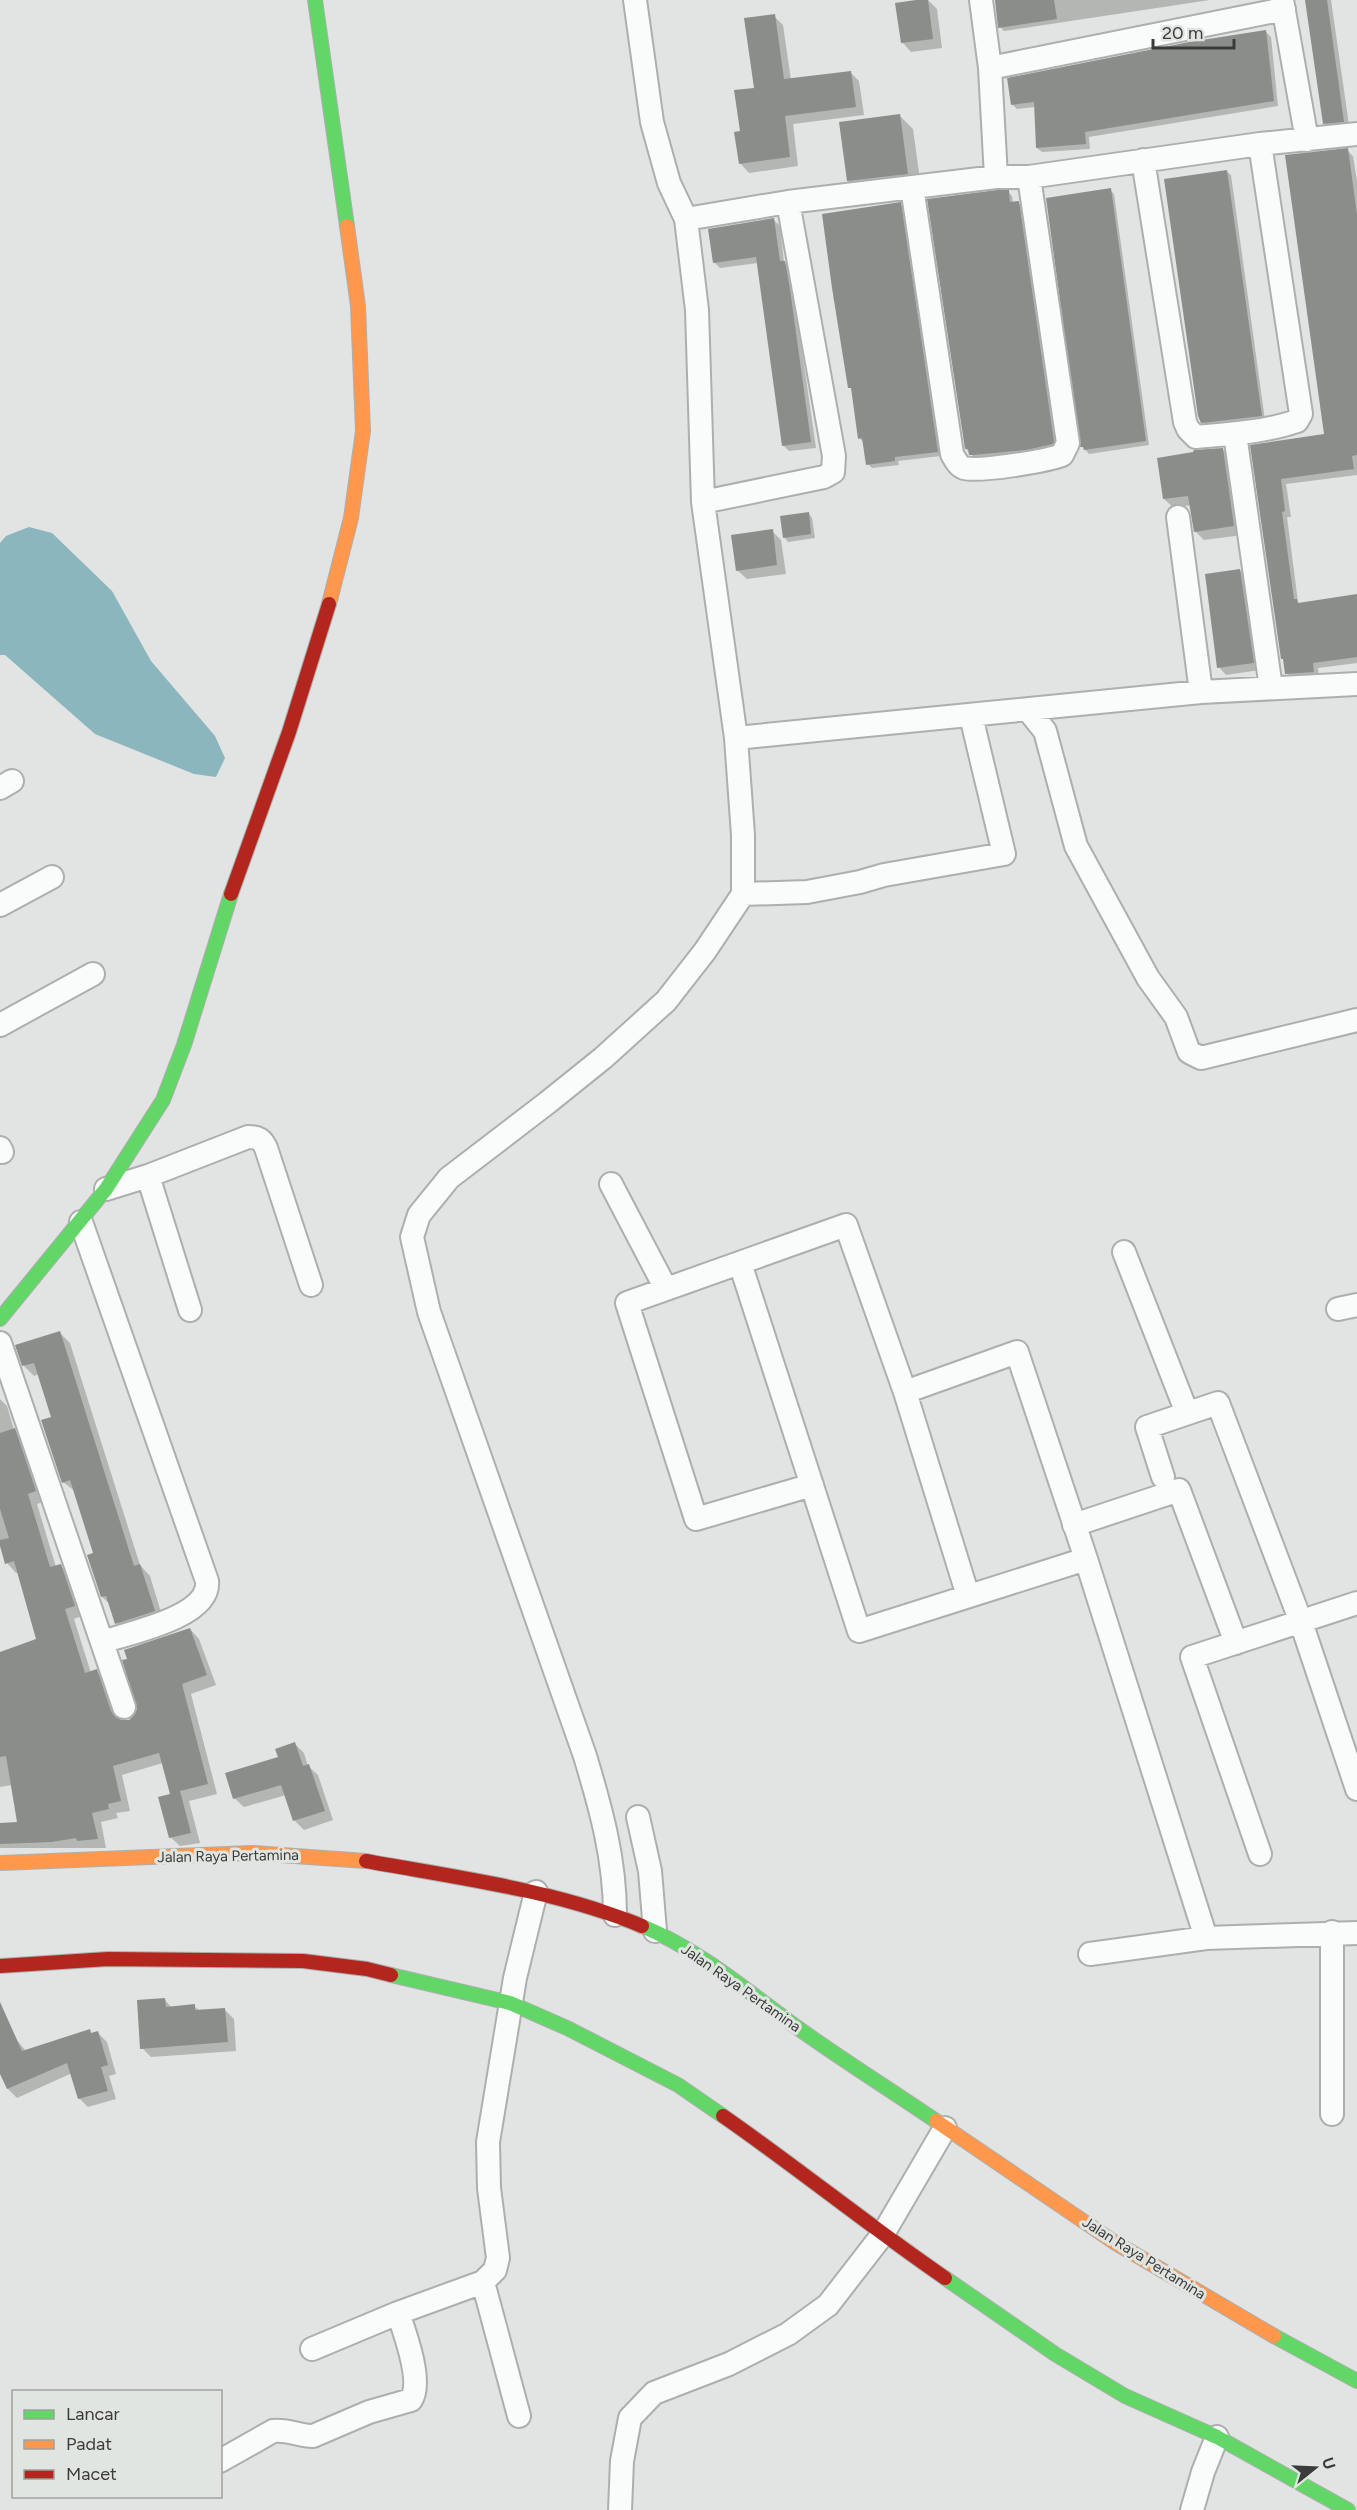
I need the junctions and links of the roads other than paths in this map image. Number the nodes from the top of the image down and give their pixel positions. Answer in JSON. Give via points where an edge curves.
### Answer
{"nodes":[{"id":1,"x":315,"y":0,"type":"edge"},
{"id":2,"x":635,"y":0,"type":"edge"},
{"id":3,"x":981,"y":0,"type":"edge"},
{"id":4,"x":1283,"y":4,"type":"edge"},
{"id":5,"x":990,"y":68,"type":"junction"},
{"id":6,"x":1357,"y":134,"type":"edge"},
{"id":7,"x":1307,"y":140,"type":"junction"},
{"id":8,"x":1260,"y":144,"type":"junction"},
{"id":9,"x":1143,"y":160,"type":"junction"},
{"id":10,"x":996,"y":177,"type":"junction"},
{"id":11,"x":1029,"y":177,"type":"junction"},
{"id":12,"x":912,"y":187,"type":"junction"},
{"id":13,"x":788,"y":202,"type":"junction"},
{"id":14,"x":686,"y":219,"type":"junction"},
{"id":15,"x":1234,"y":434,"type":"junction"},
{"id":16,"x":703,"y":502,"type":"junction"},
{"id":17,"x":1178,"y":516,"type":"dead end"},
{"id":18,"x":1357,"y":684,"type":"edge"},
{"id":19,"x":1271,"y":688,"type":"junction"},
{"id":20,"x":1201,"y":692,"type":"junction"},
{"id":21,"x":1028,"y":710,"type":"junction"},
{"id":22,"x":971,"y":716,"type":"junction"},
{"id":23,"x":736,"y":738,"type":"junction"},
{"id":24,"x":52,"y":877,"type":"dead end"},
{"id":25,"x":743,"y":894,"type":"junction"},
{"id":26,"x":0,"y":905,"type":"edge"},
{"id":27,"x":93,"y":974,"type":"dead end"},
{"id":28,"x":1357,"y":1020,"type":"edge"},
{"id":29,"x":0,"y":1025,"type":"edge"},
{"id":30,"x":148,"y":1176,"type":"junction"},
{"id":31,"x":611,"y":1184,"type":"dead end"},
{"id":32,"x":106,"y":1189,"type":"junction"},
{"id":33,"x":81,"y":1222,"type":"junction"},
{"id":34,"x":1124,"y":1252,"type":"dead end"},
{"id":35,"x":740,"y":1263,"type":"junction"},
{"id":36,"x":311,"y":1285,"type":"dead end"},
{"id":37,"x":666,"y":1289,"type":"junction"},
{"id":38,"x":190,"y":1310,"type":"dead end"},
{"id":39,"x":0,"y":1319,"type":"edge"},
{"id":40,"x":0,"y":1343,"type":"edge"},
{"id":41,"x":905,"y":1392,"type":"junction"},
{"id":42,"x":1187,"y":1413,"type":"junction"},
{"id":43,"x":1164,"y":1477,"type":"dead end"},
{"id":44,"x":812,"y":1485,"type":"junction"},
{"id":45,"x":1074,"y":1525,"type":"junction"},
{"id":46,"x":1086,"y":1559,"type":"junction"},
{"id":47,"x":969,"y":1596,"type":"junction"},
{"id":48,"x":1357,"y":1603,"type":"edge"},
{"id":49,"x":1300,"y":1622,"type":"junction"},
{"id":50,"x":102,"y":1642,"type":"junction"},
{"id":51,"x":1236,"y":1643,"type":"junction"},
{"id":52,"x":124,"y":1707,"type":"dead end"},
{"id":53,"x":1357,"y":1789,"type":"edge"},
{"id":54,"x":638,"y":1817,"type":"dead end"},
{"id":55,"x":1260,"y":1854,"type":"dead end"},
{"id":56,"x":0,"y":1863,"type":"edge"},
{"id":57,"x":536,"y":1893,"type":"junction"},
{"id":58,"x":615,"y":1915,"type":"junction"},
{"id":59,"x":655,"y":1931,"type":"junction"},
{"id":60,"x":1332,"y":1932,"type":"junction"},
{"id":61,"x":1357,"y":1933,"type":"edge"},
{"id":62,"x":1206,"y":1938,"type":"junction"},
{"id":63,"x":1090,"y":1954,"type":"dead end"},
{"id":64,"x":0,"y":1966,"type":"edge"},
{"id":65,"x":510,"y":2002,"type":"junction"},
{"id":66,"x":1332,"y":2114,"type":"dead end"},
{"id":67,"x":945,"y":2127,"type":"junction"},
{"id":68,"x":883,"y":2234,"type":"junction"},
{"id":69,"x":483,"y":2282,"type":"junction"},
{"id":70,"x":398,"y":2313,"type":"junction"},
{"id":71,"x":312,"y":2349,"type":"dead end"},
{"id":72,"x":1357,"y":2381,"type":"edge"},
{"id":73,"x":519,"y":2416,"type":"dead end"},
{"id":74,"x":1217,"y":2438,"type":"junction"},
{"id":75,"x":222,"y":2460,"type":"edge"},
{"id":76,"x":620,"y":2510,"type":"edge"},
{"id":77,"x":1192,"y":2510,"type":"edge"},
{"id":78,"x":1348,"y":2510,"type":"edge"}],
"edges":[{"from":1,"to":32,"type":"street","via":[[358,306],[363,431],[351,518],[293,721],[232,892],[184,1045],[163,1100]]},
{"from":2,"to":14,"type":"street","via":[[652,122],[669,183]]},
{"from":3,"to":5,"type":"street"},
{"from":4,"to":5,"type":"street"},
{"from":4,"to":7,"type":"street"},
{"from":5,"to":10,"type":"street"},
{"from":6,"to":7,"type":"street"},
{"from":7,"to":8,"type":"street"},
{"from":8,"to":9,"type":"street"},
{"from":8,"to":15,"type":"street","via":[[1301,414],[1298,422]]},
{"from":9,"to":11,"type":"street"},
{"from":9,"to":15,"type":"street","via":[[1185,422],[1196,437]]},
{"from":10,"to":11,"type":"street"},
{"from":10,"to":12,"type":"street"},
{"from":11,"to":12,"type":"street","via":[[1068,443],[1062,455],[1049,460],[982,468],[964,468],[952,454]]},
{"from":12,"to":13,"type":"street"},
{"from":13,"to":14,"type":"street"},
{"from":13,"to":16,"type":"street","via":[[834,456],[833,471],[824,477]]},
{"from":14,"to":16,"type":"street","via":[[697,310]]},
{"from":15,"to":19,"type":"street"},
{"from":16,"to":23,"type":"street"},
{"from":17,"to":20,"type":"street"},
{"from":18,"to":19,"type":"street"},
{"from":19,"to":20,"type":"street"},
{"from":20,"to":21,"type":"street"},
{"from":21,"to":22,"type":"street"},
{"from":21,"to":28,"type":"street","via":[[1045,731],[1076,846],[1148,978],[1176,1017],[1189,1052],[1201,1058]]},
{"from":22,"to":23,"type":"street"},
{"from":22,"to":25,"type":"street","via":[[1004,854],[807,892]]},
{"from":23,"to":25,"type":"street"},
{"from":24,"to":26,"type":"street"},
{"from":25,"to":58,"type":"street","via":[[666,1001],[584,1073],[449,1178],[419,1215],[412,1237],[429,1312],[600,1807],[612,1861]]},
{"from":27,"to":29,"type":"street"},
{"from":30,"to":32,"type":"street"},
{"from":30,"to":36,"type":"street","via":[[248,1137],[263,1141]]},
{"from":30,"to":38,"type":"street"},
{"from":31,"to":37,"type":"street"},
{"from":32,"to":33,"type":"street"},
{"from":33,"to":39,"type":"street"},
{"from":33,"to":50,"type":"street","via":[[208,1590],[204,1598],[178,1617]]},
{"from":34,"to":42,"type":"street"},
{"from":35,"to":37,"type":"street"},
{"from":35,"to":41,"type":"street","via":[[846,1226]]},
{"from":35,"to":44,"type":"street"},
{"from":37,"to":44,"type":"street","via":[[627,1303],[696,1519]]},
{"from":40,"to":50,"type":"street"},
{"from":41,"to":45,"type":"street","via":[[1017,1352]]},
{"from":41,"to":47,"type":"street"},
{"from":42,"to":43,"type":"street","via":[[1147,1427]]},
{"from":42,"to":49,"type":"street","via":[[1218,1403]]},
{"from":44,"to":47,"type":"street","via":[[859,1631]]},
{"from":45,"to":46,"type":"street"},
{"from":45,"to":51,"type":"street","via":[[1179,1490]]},
{"from":46,"to":47,"type":"street"},
{"from":46,"to":62,"type":"street"},
{"from":48,"to":49,"type":"street"},
{"from":49,"to":51,"type":"street"},
{"from":49,"to":53,"type":"street"},
{"from":50,"to":52,"type":"street"},
{"from":51,"to":55,"type":"street","via":[[1192,1657]]},
{"from":54,"to":59,"type":"street","via":[[650,1871]]},
{"from":56,"to":57,"type":"street","name":"Jalan Raya Pertamina","via":[[252,1853],[304,1855],[356,1859]]},
{"from":57,"to":58,"type":"street","name":"Jalan Raya Pertamina"},
{"from":57,"to":65,"type":"street"},
{"from":58,"to":59,"type":"street","name":"Jalan Raya Pertamina"},
{"from":59,"to":67,"type":"street","name":"Jalan Raya Pertamina","via":[[716,1967]]},
{"from":60,"to":61,"type":"street"},
{"from":60,"to":62,"type":"street"},
{"from":60,"to":66,"type":"street"},
{"from":62,"to":63,"type":"street"},
{"from":64,"to":65,"type":"street","via":[[108,1959],[303,1961],[367,1969]]},
{"from":65,"to":68,"type":"street","via":[[678,2085],[792,2164]]},
{"from":65,"to":69,"type":"street","via":[[488,2142],[498,2258],[495,2270]]},
{"from":67,"to":68,"type":"street"},
{"from":67,"to":72,"type":"street","name":"Jalan Raya Pertamina","via":[[1114,2242]]},
{"from":68,"to":74,"type":"street","via":[[1055,2354],[1125,2396]]},
{"from":68,"to":76,"type":"street","via":[[828,2305],[788,2334],[729,2364],[654,2393],[630,2418],[622,2461]]},
{"from":69,"to":70,"type":"street"},
{"from":69,"to":73,"type":"street"},
{"from":70,"to":71,"type":"street"},
{"from":70,"to":75,"type":"street","via":[[412,2360],[415,2388],[411,2400],[369,2412],[313,2436],[273,2431]]},
{"from":74,"to":77,"type":"street"},
{"from":74,"to":78,"type":"street"}]}
